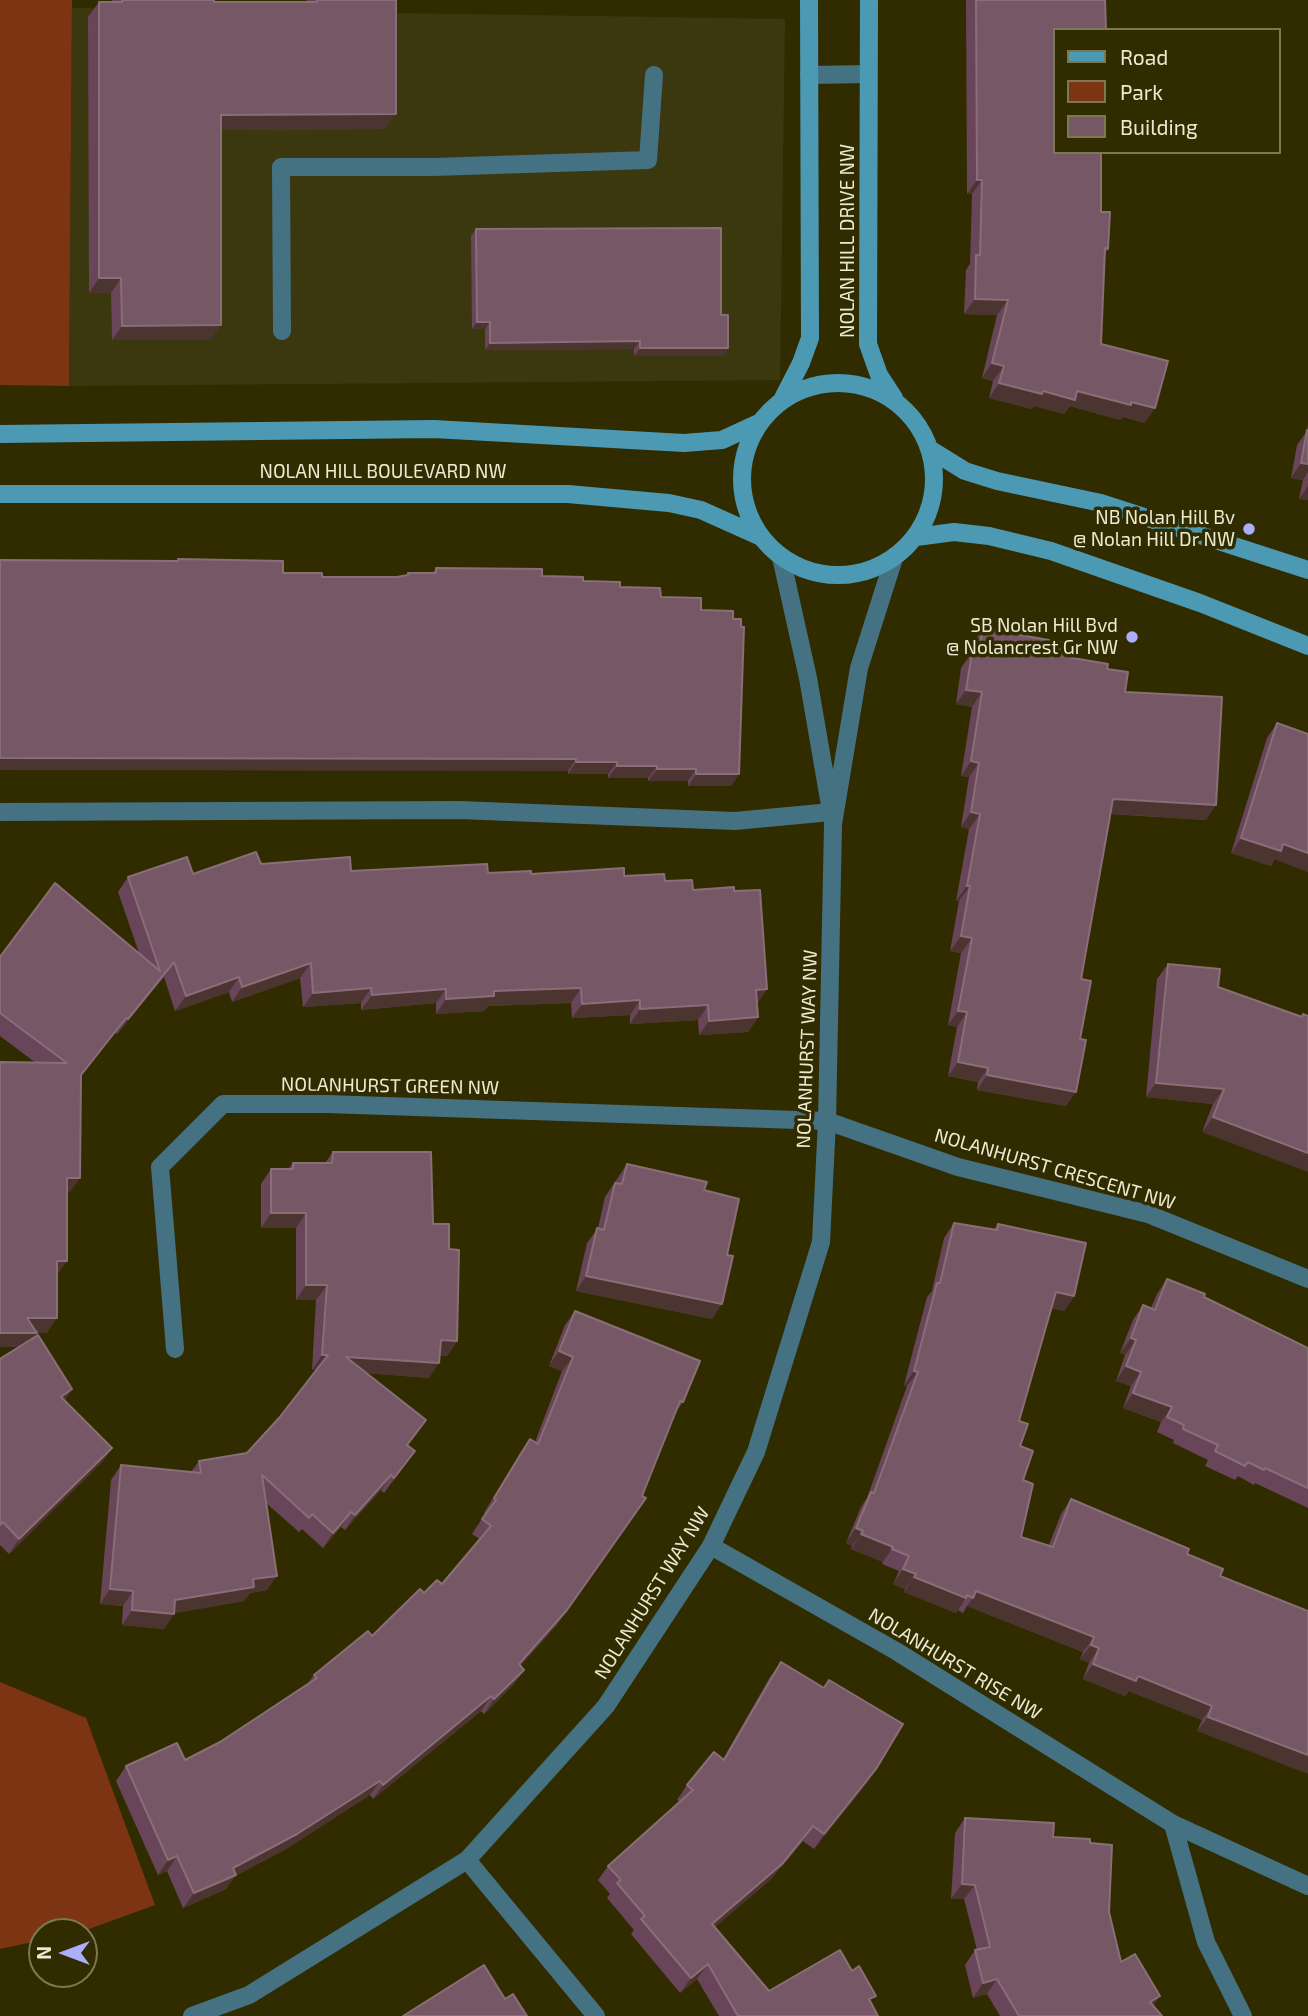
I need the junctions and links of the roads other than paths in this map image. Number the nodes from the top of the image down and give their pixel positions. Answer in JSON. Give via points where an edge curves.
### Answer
{"nodes":[{"id":1,"x":809,"y":0,"type":"edge"},
{"id":2,"x":869,"y":0,"type":"edge"},
{"id":3,"x":868,"y":74,"type":"junction"},
{"id":4,"x":654,"y":75,"type":"dead end"},
{"id":5,"x":809,"y":75,"type":"junction"},
{"id":6,"x":282,"y":331,"type":"dead end"},
{"id":7,"x":782,"y":400,"type":"junction"},
{"id":8,"x":896,"y":401,"type":"junction"},
{"id":9,"x":761,"y":422,"type":"junction"},
{"id":10,"x":0,"y":433,"type":"edge"},
{"id":11,"x":931,"y":450,"type":"junction"},
{"id":12,"x":0,"y":494,"type":"edge"},
{"id":13,"x":759,"y":536,"type":"junction"},
{"id":14,"x":916,"y":537,"type":"junction"},
{"id":15,"x":781,"y":557,"type":"junction"},
{"id":16,"x":894,"y":558,"type":"junction"},
{"id":17,"x":1308,"y":570,"type":"edge"},
{"id":18,"x":1308,"y":646,"type":"edge"},
{"id":19,"x":0,"y":812,"type":"edge"},
{"id":20,"x":832,"y":818,"type":"junction"},
{"id":21,"x":827,"y":1121,"type":"junction"},
{"id":22,"x":1308,"y":1279,"type":"edge"},
{"id":23,"x":175,"y":1349,"type":"dead end"},
{"id":24,"x":712,"y":1546,"type":"junction"},
{"id":25,"x":1173,"y":1824,"type":"junction"},
{"id":26,"x":467,"y":1860,"type":"junction"},
{"id":27,"x":1308,"y":1886,"type":"edge"},
{"id":28,"x":192,"y":2016,"type":"edge"},
{"id":29,"x":596,"y":2016,"type":"edge"},
{"id":30,"x":1243,"y":2016,"type":"edge"}],
"edges":[{"from":1,"to":5,"type":"street","name":"NOLAN HILL DRIVE NW"},
{"from":2,"to":3,"type":"street","name":"NOLAN HILL DRIVE NW"},
{"from":3,"to":5,"type":"street"},
{"from":3,"to":8,"type":"street","name":"NOLAN HILL DRIVE NW","via":[[868,344],[878,375]]},
{"from":4,"to":6,"type":"street","via":[[648,160],[281,167]]},
{"from":5,"to":7,"type":"street","name":"NOLAN HILL DRIVE NW","via":[[810,338]]},
{"from":7,"to":8,"type":"street","via":[[810,387],[839,382],[869,387]]},
{"from":7,"to":9,"type":"street"},
{"from":8,"to":11,"type":"street","via":[[917,423]]},
{"from":9,"to":10,"type":"street","name":"NOLAN HILL BOULEVARD NW","via":[[722,440],[684,443],[434,429]]},
{"from":9,"to":13,"type":"street","via":[[746,449],[742,478],[746,508]]},
{"from":11,"to":14,"type":"street","via":[[935,480],[930,510]]},
{"from":11,"to":17,"type":"street","via":[[965,471],[1101,503]]},
{"from":12,"to":13,"type":"street","name":"NOLAN HILL BOULEVARD NW","via":[[568,494],[701,510]]},
{"from":13,"to":15,"type":"street"},
{"from":14,"to":16,"type":"street"},
{"from":14,"to":18,"type":"street","via":[[954,532],[1051,551]]},
{"from":15,"to":16,"type":"street","via":[[808,571],[838,576],[868,572]]},
{"from":15,"to":20,"type":"street","name":"NOLANHURST WAY NW"},
{"from":16,"to":20,"type":"street","name":"NOLANHURST WAY NW","via":[[859,668]]},
{"from":19,"to":20,"type":"street","via":[[459,810],[735,821]]},
{"from":20,"to":21,"type":"street","name":"NOLANHURST WAY NW"},
{"from":21,"to":22,"type":"street","name":"NOLANHURST CRESCENT NW","via":[[958,1167],[1148,1214]]},
{"from":21,"to":23,"type":"street","name":"NOLANHURST GREEN NW","via":[[223,1104],[160,1167]]},
{"from":21,"to":24,"type":"street","name":"NOLANHURST WAY NW","via":[[821,1242],[757,1452]]},
{"from":24,"to":25,"type":"street","name":"NOLANHURST RISE NW","via":[[896,1651]]},
{"from":24,"to":26,"type":"street","name":"NOLANHURST WAY NW","via":[[606,1706]]},
{"from":25,"to":27,"type":"street","name":"NOLANHURST RISE NW"},
{"from":25,"to":30,"type":"street","via":[[1206,1942]]},
{"from":26,"to":28,"type":"street","name":"NOLANHURST WAY NW","via":[[249,1995]]},
{"from":26,"to":29,"type":"street"}]}
